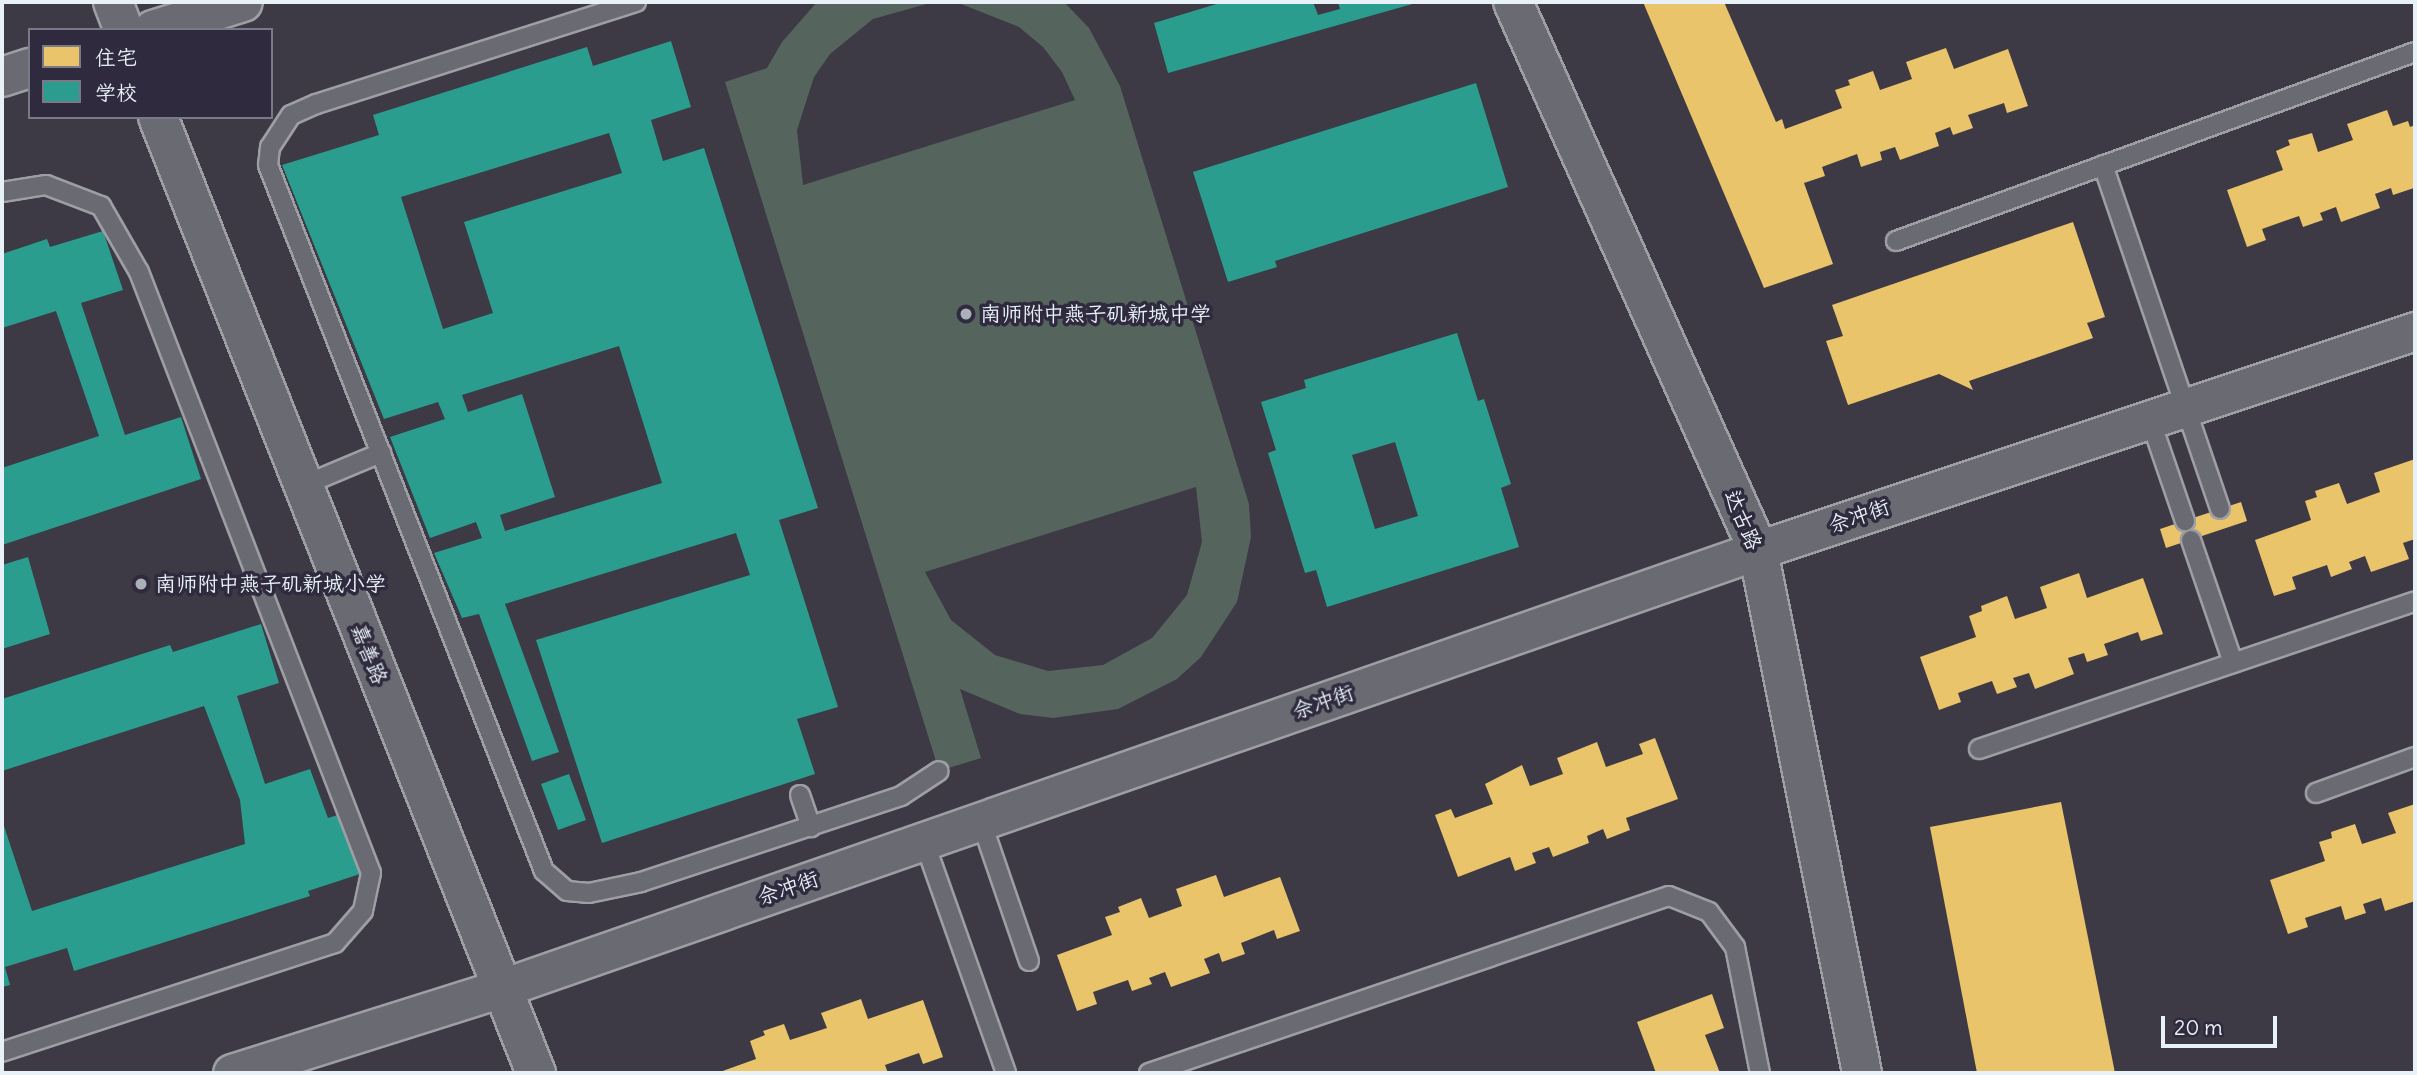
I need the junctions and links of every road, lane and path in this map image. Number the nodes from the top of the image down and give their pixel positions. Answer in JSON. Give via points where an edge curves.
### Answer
{"nodes":[{"id":1,"x":113,"y":2,"type":"edge"},
{"id":2,"x":243,"y":2,"type":"edge"},
{"id":3,"x":636,"y":2,"type":"edge"},
{"id":4,"x":1513,"y":2,"type":"edge"},
{"id":5,"x":123,"y":28,"type":"edge"},
{"id":6,"x":159,"y":28,"type":"edge"},
{"id":7,"x":2415,"y":52,"type":"edge"},
{"id":8,"x":28,"y":69,"type":"edge"},
{"id":9,"x":2,"y":77,"type":"edge"},
{"id":10,"x":159,"y":119,"type":"edge"},
{"id":11,"x":2103,"y":165,"type":"junction"},
{"id":12,"x":2,"y":192,"type":"edge"},
{"id":13,"x":1896,"y":241,"type":"dead end"},
{"id":14,"x":2415,"y":331,"type":"edge"},
{"id":15,"x":2185,"y":407,"type":"junction"},
{"id":16,"x":2150,"y":419,"type":"junction"},
{"id":17,"x":381,"y":453,"type":"junction"},
{"id":18,"x":302,"y":486,"type":"junction"},
{"id":19,"x":2220,"y":509,"type":"dead end"},
{"id":20,"x":2185,"y":521,"type":"dead end"},
{"id":21,"x":2192,"y":540,"type":"dead end"},
{"id":22,"x":1758,"y":550,"type":"junction"},
{"id":23,"x":2415,"y":601,"type":"edge"},
{"id":24,"x":2233,"y":663,"type":"junction"},
{"id":25,"x":1979,"y":749,"type":"dead end"},
{"id":26,"x":2415,"y":757,"type":"edge"},
{"id":27,"x":939,"y":771,"type":"dead end"},
{"id":28,"x":2316,"y":793,"type":"dead end"},
{"id":29,"x":800,"y":795,"type":"dead end"},
{"id":30,"x":981,"y":821,"type":"junction"},
{"id":31,"x":811,"y":827,"type":"junction"},
{"id":32,"x":924,"y":841,"type":"junction"},
{"id":33,"x":1029,"y":961,"type":"dead end"},
{"id":34,"x":502,"y":988,"type":"junction"},
{"id":35,"x":2,"y":1052,"type":"edge"},
{"id":36,"x":232,"y":1073,"type":"edge"},
{"id":37,"x":536,"y":1073,"type":"edge"},
{"id":38,"x":1006,"y":1073,"type":"edge"},
{"id":39,"x":1149,"y":1073,"type":"edge"},
{"id":40,"x":1760,"y":1073,"type":"edge"},
{"id":41,"x":1862,"y":1073,"type":"edge"}],
"edges":[{"from":1,"to":5,"type":"street"},
{"from":2,"to":6,"type":"street"},
{"from":3,"to":17,"type":"lane","via":[[316,104],[291,115],[270,147],[268,165]]},
{"from":4,"to":22,"type":"street","name":"达古路"},
{"from":7,"to":11,"type":"lane"},
{"from":8,"to":9,"type":"street"},
{"from":10,"to":18,"type":"street","name":"嘉善路"},
{"from":11,"to":13,"type":"lane"},
{"from":11,"to":15,"type":"lane"},
{"from":12,"to":35,"type":"lane","via":[[46,185],[101,206],[139,272],[371,873],[363,911],[335,943]]},
{"from":14,"to":15,"type":"street","name":"佘冲街"},
{"from":15,"to":16,"type":"street","name":"佘冲街"},
{"from":15,"to":19,"type":"lane"},
{"from":16,"to":20,"type":"lane"},
{"from":16,"to":22,"type":"street","name":"佘冲街"},
{"from":17,"to":18,"type":"lane"},
{"from":17,"to":31,"type":"lane","via":[[544,871],[567,891],[589,893],[641,882]]},
{"from":18,"to":34,"type":"street","name":"嘉善路"},
{"from":21,"to":24,"type":"lane"},
{"from":22,"to":30,"type":"street","name":"佘冲街"},
{"from":22,"to":41,"type":"street","name":"达古路"},
{"from":23,"to":24,"type":"lane"},
{"from":24,"to":25,"type":"lane"},
{"from":26,"to":28,"type":"lane"},
{"from":27,"to":31,"type":"lane","via":[[901,796]]},
{"from":29,"to":31,"type":"lane"},
{"from":30,"to":32,"type":"street","name":"佘冲街"},
{"from":30,"to":33,"type":"lane"},
{"from":32,"to":34,"type":"street","name":"佘冲街"},
{"from":32,"to":38,"type":"lane"},
{"from":34,"to":36,"type":"street","name":"佘冲街"},
{"from":34,"to":37,"type":"street","name":"嘉善路"},
{"from":39,"to":40,"type":"lane","via":[[1670,897],[1709,912],[1735,947]]}]}
